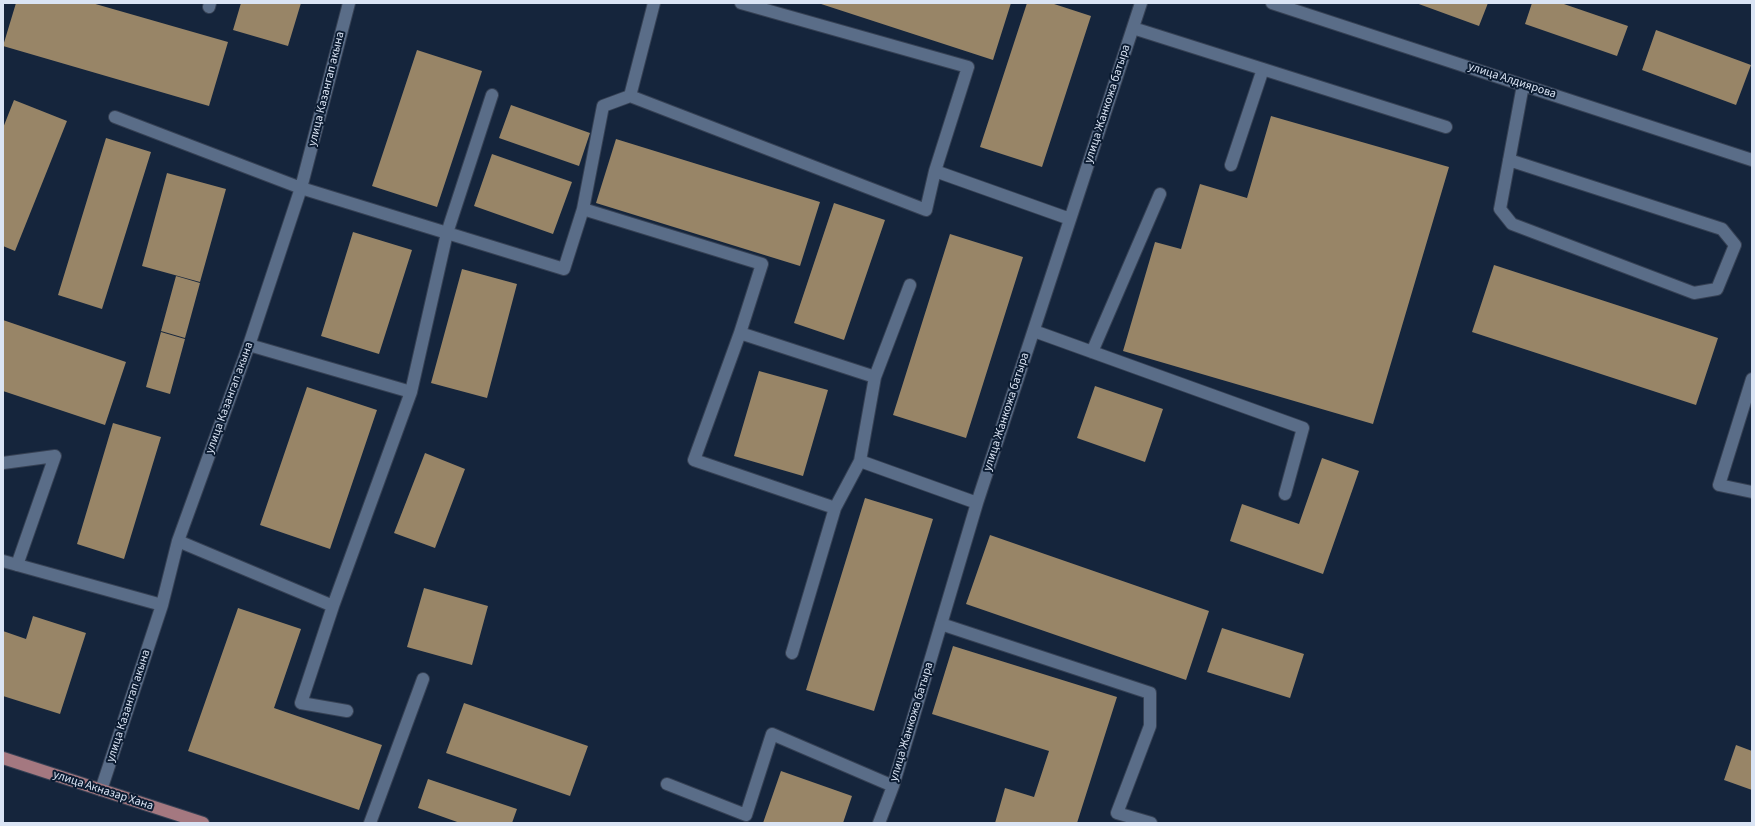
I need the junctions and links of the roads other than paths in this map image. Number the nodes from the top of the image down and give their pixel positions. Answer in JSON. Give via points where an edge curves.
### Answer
{"nodes":[{"id":1,"x":349,"y":3,"type":"edge"},
{"id":2,"x":654,"y":3,"type":"edge"},
{"id":3,"x":741,"y":3,"type":"edge"},
{"id":4,"x":1141,"y":3,"type":"edge"},
{"id":5,"x":1272,"y":3,"type":"edge"},
{"id":6,"x":1306,"y":8,"type":"edge"},
{"id":7,"x":1133,"y":28,"type":"junction"},
{"id":8,"x":1263,"y":69,"type":"junction"},
{"id":9,"x":1523,"y":85,"type":"junction"},
{"id":10,"x":492,"y":95,"type":"dead end"},
{"id":11,"x":630,"y":96,"type":"junction"},
{"id":12,"x":115,"y":117,"type":"dead end"},
{"id":13,"x":1446,"y":127,"type":"dead end"},
{"id":14,"x":1509,"y":160,"type":"junction"},
{"id":15,"x":1752,"y":160,"type":"edge"},
{"id":16,"x":1231,"y":165,"type":"dead end"},
{"id":17,"x":935,"y":171,"type":"junction"},
{"id":18,"x":301,"y":188,"type":"junction"},
{"id":19,"x":1160,"y":194,"type":"dead end"},
{"id":20,"x":583,"y":209,"type":"junction"},
{"id":21,"x":1070,"y":219,"type":"junction"},
{"id":22,"x":447,"y":234,"type":"junction"},
{"id":23,"x":910,"y":285,"type":"dead end"},
{"id":24,"x":1034,"y":331,"type":"junction"},
{"id":25,"x":740,"y":333,"type":"junction"},
{"id":26,"x":249,"y":345,"type":"junction"},
{"id":27,"x":1092,"y":352,"type":"junction"},
{"id":28,"x":875,"y":377,"type":"junction"},
{"id":29,"x":1752,"y":379,"type":"edge"},
{"id":30,"x":411,"y":392,"type":"junction"},
{"id":31,"x":860,"y":461,"type":"junction"},
{"id":32,"x":3,"y":463,"type":"edge"},
{"id":33,"x":1752,"y":492,"type":"edge"},
{"id":34,"x":1285,"y":494,"type":"dead end"},
{"id":35,"x":977,"y":502,"type":"junction"},
{"id":36,"x":835,"y":508,"type":"junction"},
{"id":37,"x":178,"y":541,"type":"junction"},
{"id":38,"x":3,"y":561,"type":"edge"},
{"id":39,"x":17,"y":565,"type":"junction"},
{"id":40,"x":162,"y":605,"type":"junction"},
{"id":41,"x":333,"y":606,"type":"junction"},
{"id":42,"x":941,"y":624,"type":"junction"},
{"id":43,"x":792,"y":653,"type":"dead end"},
{"id":44,"x":423,"y":679,"type":"dead end"},
{"id":45,"x":347,"y":711,"type":"dead end"},
{"id":46,"x":3,"y":758,"type":"edge"},
{"id":47,"x":667,"y":784,"type":"dead end"},
{"id":48,"x":893,"y":786,"type":"junction"},
{"id":49,"x":101,"y":790,"type":"junction"},
{"id":50,"x":203,"y":823,"type":"edge"},
{"id":51,"x":370,"y":823,"type":"edge"},
{"id":52,"x":880,"y":823,"type":"edge"},
{"id":53,"x":1152,"y":823,"type":"edge"}],
"edges":[{"from":1,"to":18,"type":"street","name":"улица Казангап акына"},
{"from":2,"to":11,"type":"street"},
{"from":3,"to":17,"type":"street","via":[[968,67]]},
{"from":4,"to":7,"type":"street","name":"улица Жанкожа батыра"},
{"from":5,"to":6,"type":"street","name":"улица Алдиярова"},
{"from":6,"to":9,"type":"street","name":"улица Алдиярова"},
{"from":7,"to":8,"type":"street"},
{"from":7,"to":21,"type":"street","name":"улица Жанкожа батыра"},
{"from":8,"to":13,"type":"street"},
{"from":8,"to":16,"type":"street"},
{"from":9,"to":14,"type":"street"},
{"from":9,"to":15,"type":"street","name":"улица Алдиярова"},
{"from":10,"to":22,"type":"street"},
{"from":11,"to":17,"type":"street","via":[[926,210]]},
{"from":11,"to":20,"type":"street","via":[[603,106]]},
{"from":12,"to":18,"type":"street"},
{"from":14,"to":14,"type":"street","via":[[1500,209],[1512,224],[1694,293],[1718,289],[1735,245],[1722,229]]},
{"from":17,"to":21,"type":"street"},
{"from":18,"to":22,"type":"street"},
{"from":18,"to":26,"type":"street","name":"улица Казангап акына"},
{"from":19,"to":27,"type":"street"},
{"from":20,"to":22,"type":"street","via":[[564,269]]},
{"from":20,"to":25,"type":"street","via":[[762,264]]},
{"from":21,"to":24,"type":"street","name":"улица Жанкожа батыра"},
{"from":22,"to":30,"type":"street"},
{"from":23,"to":28,"type":"street"},
{"from":24,"to":27,"type":"street"},
{"from":24,"to":35,"type":"street","name":"улица Жанкожа батыра"},
{"from":25,"to":28,"type":"street"},
{"from":25,"to":36,"type":"street","via":[[694,460]]},
{"from":26,"to":30,"type":"street"},
{"from":26,"to":37,"type":"street","name":"улица Казангап акына"},
{"from":27,"to":34,"type":"street","via":[[1303,428]]},
{"from":28,"to":31,"type":"street"},
{"from":29,"to":33,"type":"street","via":[[1719,485]]},
{"from":30,"to":41,"type":"street"},
{"from":31,"to":35,"type":"street"},
{"from":31,"to":36,"type":"street"},
{"from":32,"to":39,"type":"street","via":[[55,456]]},
{"from":35,"to":42,"type":"street","name":"улица Жанкожа батыра"},
{"from":36,"to":43,"type":"street"},
{"from":37,"to":40,"type":"street","name":"улица Казангап акына"},
{"from":37,"to":41,"type":"street"},
{"from":38,"to":39,"type":"street"},
{"from":39,"to":40,"type":"street"},
{"from":40,"to":49,"type":"street","name":"улица Казангап акына"},
{"from":41,"to":45,"type":"street","via":[[301,703]]},
{"from":42,"to":48,"type":"street","name":"улица Жанкожа батыра"},
{"from":42,"to":53,"type":"street","via":[[1150,693],[1150,726],[1118,813]]},
{"from":44,"to":51,"type":"street"},
{"from":46,"to":49,"type":"main road","name":"улица Акназар Хана"},
{"from":47,"to":48,"type":"street","via":[[746,815],[772,734]]},
{"from":48,"to":52,"type":"street","name":"улица Жанкожа батыра"},
{"from":49,"to":50,"type":"main road","name":"улица Акназар Хана"}]}
